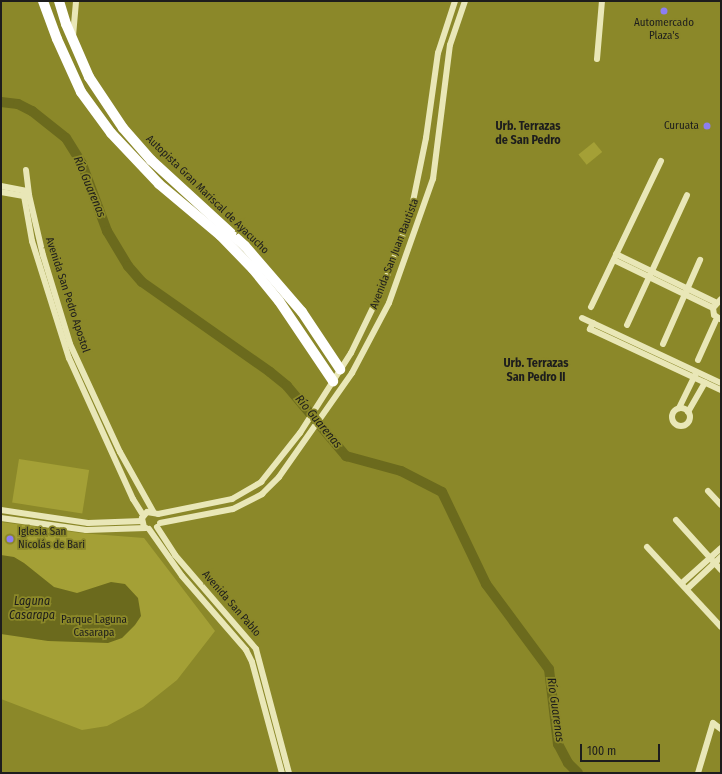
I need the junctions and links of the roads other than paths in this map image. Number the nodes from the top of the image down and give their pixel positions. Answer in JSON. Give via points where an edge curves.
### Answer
{"nodes":[{"id":1,"x":43,"y":1,"type":"edge"},
{"id":2,"x":59,"y":1,"type":"edge"},
{"id":3,"x":76,"y":1,"type":"edge"},
{"id":4,"x":455,"y":1,"type":"edge"},
{"id":5,"x":465,"y":1,"type":"edge"},
{"id":6,"x":602,"y":1,"type":"edge"},
{"id":7,"x":73,"y":40,"type":"junction"},
{"id":8,"x":597,"y":59,"type":"dead end"},
{"id":9,"x":661,"y":161,"type":"dead end"},
{"id":10,"x":26,"y":170,"type":"dead end"},
{"id":11,"x":1,"y":186,"type":"edge"},
{"id":12,"x":1,"y":192,"type":"edge"},
{"id":13,"x":20,"y":192,"type":"junction"},
{"id":14,"x":29,"y":195,"type":"junction"},
{"id":15,"x":687,"y":195,"type":"dead end"},
{"id":16,"x":615,"y":257,"type":"junction"},
{"id":17,"x":700,"y":260,"type":"dead end"},
{"id":18,"x":650,"y":274,"type":"junction"},
{"id":19,"x":687,"y":292,"type":"junction"},
{"id":20,"x":716,"y":303,"type":"edge"},
{"id":21,"x":591,"y":307,"type":"dead end"},
{"id":22,"x":582,"y":318,"type":"dead end"},
{"id":23,"x":719,"y":319,"type":"edge"},
{"id":24,"x":626,"y":325,"type":"dead end"},
{"id":25,"x":663,"y":344,"type":"dead end"},
{"id":26,"x":698,"y":360,"type":"dead end"},
{"id":27,"x":340,"y":369,"type":"junction"},
{"id":28,"x":696,"y":376,"type":"junction"},
{"id":29,"x":333,"y":381,"type":"junction"},
{"id":30,"x":345,"y":382,"type":"junction"},
{"id":31,"x":705,"y":383,"type":"junction"},
{"id":32,"x":721,"y":383,"type":"edge"},
{"id":33,"x":721,"y":390,"type":"edge"},
{"id":34,"x":680,"y":408,"type":"junction"},
{"id":35,"x":688,"y":412,"type":"junction"},
{"id":36,"x":708,"y":491,"type":"dead end"},
{"id":37,"x":721,"y":505,"type":"edge"},
{"id":38,"x":1,"y":510,"type":"edge"},
{"id":39,"x":155,"y":512,"type":"junction"},
{"id":40,"x":1,"y":518,"type":"edge"},
{"id":41,"x":676,"y":520,"type":"dead end"},
{"id":42,"x":145,"y":523,"type":"junction"},
{"id":43,"x":158,"y":525,"type":"junction"},
{"id":44,"x":648,"y":547,"type":"dead end"},
{"id":45,"x":721,"y":548,"type":"edge"},
{"id":46,"x":721,"y":557,"type":"edge"},
{"id":47,"x":712,"y":561,"type":"junction"},
{"id":48,"x":721,"y":570,"type":"edge"},
{"id":49,"x":682,"y":583,"type":"junction"},
{"id":50,"x":687,"y":589,"type":"junction"},
{"id":51,"x":721,"y":627,"type":"edge"},
{"id":52,"x":259,"y":658,"type":"junction"},
{"id":53,"x":252,"y":662,"type":"junction"},
{"id":54,"x":721,"y":730,"type":"edge"},
{"id":55,"x":279,"y":751,"type":"junction"},
{"id":56,"x":282,"y":773,"type":"edge"},
{"id":57,"x":289,"y":773,"type":"edge"},
{"id":58,"x":698,"y":773,"type":"edge"}],
"edges":[{"from":1,"to":29,"type":"highway","name":"Autopista Gran Mariscal de Ayacucho","via":[[57,39],[82,92],[111,132],[159,184],[220,235],[253,270],[279,301]]},
{"from":2,"to":7,"type":"highway","name":"Autopista Gran Mariscal de Ayacucho"},
{"from":3,"to":7,"type":"street"},
{"from":4,"to":27,"type":"street","name":"Avenida San Juan Bautista","via":[[438,53],[426,138],[410,216],[366,324]]},
{"from":5,"to":30,"type":"street","name":"Avenida San Juan Bautista","via":[[450,45],[442,126],[432,179],[418,224],[389,303]]},
{"from":6,"to":8,"type":"street"},
{"from":7,"to":27,"type":"highway","name":"Autopista Gran Mariscal de Ayacucho","via":[[89,77],[123,128],[151,160],[250,251],[302,312]]},
{"from":9,"to":16,"type":"street"},
{"from":10,"to":14,"type":"street","name":"Avenida San Pedro Apostol"},
{"from":11,"to":13,"type":"street"},
{"from":12,"to":13,"type":"street"},
{"from":13,"to":14,"type":"street","via":[[26,191]]},
{"from":13,"to":42,"type":"street","name":"Avenida San Pedro Apostol","via":[[24,196],[32,241],[69,358]]},
{"from":14,"to":39,"type":"street","name":"Avenida San Pedro Apostol","via":[[42,255],[70,344],[120,452]]},
{"from":15,"to":18,"type":"street"},
{"from":16,"to":18,"type":"street"},
{"from":16,"to":21,"type":"street"},
{"from":17,"to":19,"type":"street"},
{"from":18,"to":19,"type":"street"},
{"from":18,"to":24,"type":"street"},
{"from":19,"to":20,"type":"street"},
{"from":19,"to":25,"type":"street"},
{"from":20,"to":23,"type":"street"},
{"from":22,"to":28,"type":"street","via":[[592,326]]},
{"from":23,"to":26,"type":"street"},
{"from":27,"to":29,"type":"street","name":"Avenida San Juan Bautista"},
{"from":27,"to":30,"type":"street","name":"Autopista Gran Mariscal de Ayacucho"},
{"from":28,"to":31,"type":"street"},
{"from":28,"to":32,"type":"street"},
{"from":28,"to":34,"type":"street"},
{"from":29,"to":30,"type":"street"},
{"from":29,"to":39,"type":"street","name":"Avenida San Juan Bautista","via":[[300,433],[261,482],[232,499]]},
{"from":30,"to":43,"type":"street","name":"Avenida San Juan Bautista","via":[[270,487],[251,501],[232,509]]},
{"from":31,"to":33,"type":"street"},
{"from":31,"to":35,"type":"street"},
{"from":34,"to":35,"type":"street"},
{"from":34,"to":35,"type":"street","via":[[673,412],[672,417],[677,425],[687,424],[690,419]]},
{"from":36,"to":37,"type":"street"},
{"from":38,"to":42,"type":"street","name":"Avenida San Juan Bautista","via":[[88,522]]},
{"from":39,"to":42,"type":"street","name":"Avenida San Juan Bautista"},
{"from":39,"to":43,"type":"street"},
{"from":40,"to":42,"type":"street","name":"Avenida San Juan Bautista","via":[[86,530]]},
{"from":41,"to":47,"type":"street"},
{"from":42,"to":43,"type":"street","name":"Avenida San Juan Bautista"},
{"from":42,"to":53,"type":"street","name":"Avenida San Pablo","via":[[182,576],[246,650]]},
{"from":43,"to":52,"type":"street","name":"Avenida San Pablo","via":[[175,555],[256,649]]},
{"from":44,"to":49,"type":"street"},
{"from":45,"to":47,"type":"street"},
{"from":46,"to":47,"type":"street"},
{"from":47,"to":48,"type":"street"},
{"from":47,"to":49,"type":"street"},
{"from":47,"to":50,"type":"street"},
{"from":49,"to":50,"type":"street"},
{"from":50,"to":51,"type":"street"},
{"from":52,"to":53,"type":"street"},
{"from":52,"to":55,"type":"street","name":"Avenida San Pablo"},
{"from":53,"to":55,"type":"street","name":"Avenida San Pablo"},
{"from":54,"to":58,"type":"street","via":[[713,723]]},
{"from":55,"to":56,"type":"street","name":"Avenida San Pablo"},
{"from":55,"to":57,"type":"street","name":"Avenida San Pablo"}]}
